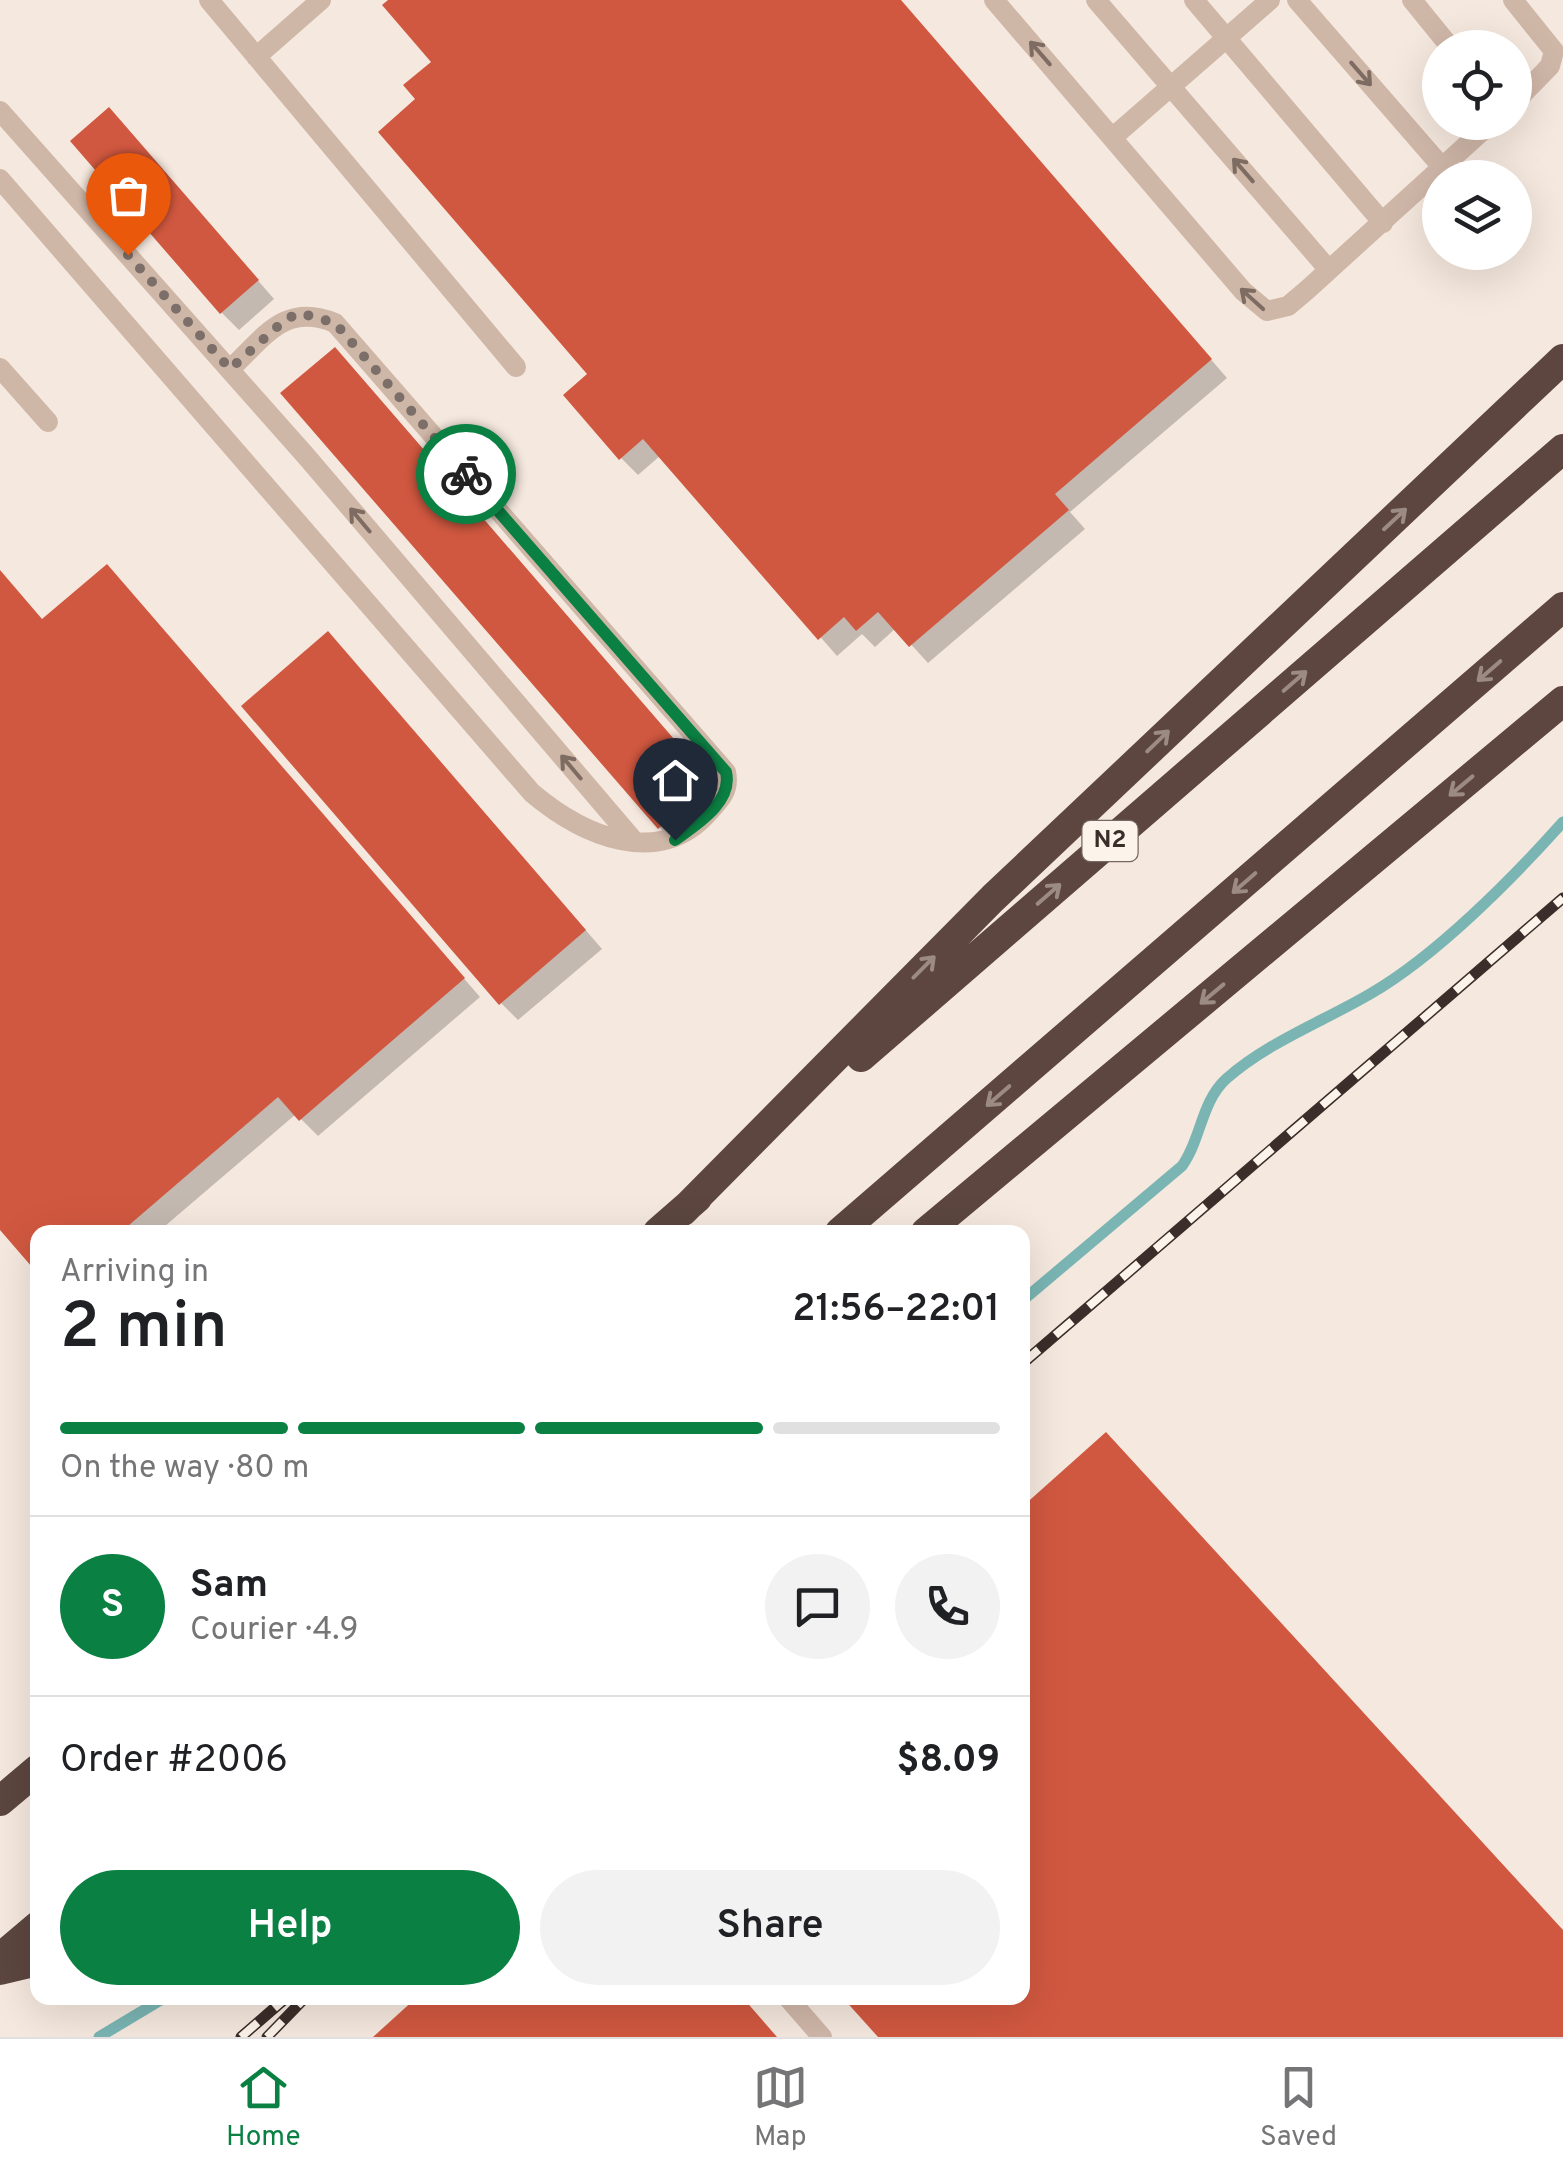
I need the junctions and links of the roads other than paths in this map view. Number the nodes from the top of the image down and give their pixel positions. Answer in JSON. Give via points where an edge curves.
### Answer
{"nodes":[{"id":1,"x":209,"y":0,"type":"edge"},
{"id":2,"x":321,"y":0,"type":"edge"},
{"id":3,"x":994,"y":0,"type":"edge"},
{"id":4,"x":1096,"y":0,"type":"edge"},
{"id":5,"x":1194,"y":0,"type":"edge"},
{"id":6,"x":1270,"y":0,"type":"edge"},
{"id":7,"x":1297,"y":0,"type":"edge"},
{"id":8,"x":1412,"y":0,"type":"edge"},
{"id":9,"x":1512,"y":0,"type":"edge"},
{"id":10,"x":1436,"y":30,"type":"edge"},
{"id":11,"x":1226,"y":38,"type":"junction"},
{"id":12,"x":256,"y":57,"type":"junction"},
{"id":13,"x":1170,"y":85,"type":"junction"},
{"id":14,"x":1532,"y":85,"type":"edge"},
{"id":15,"x":0,"y":112,"type":"edge"},
{"id":16,"x":1112,"y":138,"type":"junction"},
{"id":17,"x":1472,"y":140,"type":"edge"},
{"id":18,"x":1436,"y":160,"type":"edge"},
{"id":19,"x":1450,"y":160,"type":"edge"},
{"id":20,"x":0,"y":179,"type":"edge"},
{"id":21,"x":1422,"y":186,"type":"edge"},
{"id":22,"x":1383,"y":223,"type":"junction"},
{"id":23,"x":1329,"y":270,"type":"junction"},
{"id":24,"x":1563,"y":359,"type":"edge"},
{"id":25,"x":516,"y":367,"type":"dead end"},
{"id":26,"x":0,"y":368,"type":"edge"},
{"id":27,"x":230,"y":369,"type":"junction"},
{"id":28,"x":48,"y":422,"type":"dead end"},
{"id":29,"x":1563,"y":450,"type":"edge"},
{"id":30,"x":1563,"y":607,"type":"edge"},
{"id":31,"x":1563,"y":701,"type":"edge"},
{"id":32,"x":634,"y":842,"type":"junction"},
{"id":33,"x":683,"y":1210,"type":"junction"},
{"id":34,"x":666,"y":1225,"type":"edge"},
{"id":35,"x":848,"y":1225,"type":"edge"},
{"id":36,"x":934,"y":1225,"type":"edge"},
{"id":37,"x":30,"y":1776,"type":"edge"},
{"id":38,"x":0,"y":1802,"type":"edge"},
{"id":39,"x":30,"y":1933,"type":"edge"},
{"id":40,"x":0,"y":1958,"type":"edge"},
{"id":41,"x":30,"y":1963,"type":"edge"},
{"id":42,"x":0,"y":1970,"type":"edge"},
{"id":43,"x":794,"y":2005,"type":"edge"},
{"id":44,"x":822,"y":2037,"type":"edge"}],
"edges":[{"from":1,"to":12,"type":"lane"},
{"from":2,"to":12,"type":"lane"},
{"from":16,"to":3,"type":"lane","one_way":true},
{"from":4,"to":13,"type":"lane"},
{"from":5,"to":11,"type":"lane"},
{"from":6,"to":11,"type":"lane"},
{"from":7,"to":18,"type":"lane","one_way":true},
{"from":8,"to":10,"type":"lane"},
{"from":9,"to":14,"type":"lane","via":[[1554,51]]},
{"from":11,"to":13,"type":"lane"},
{"from":11,"to":22,"type":"lane"},
{"from":12,"to":25,"type":"lane"},
{"from":13,"to":16,"type":"lane"},
{"from":23,"to":13,"type":"lane","one_way":true},
{"from":15,"to":27,"type":"lane"},
{"from":23,"to":16,"type":"lane","one_way":true,"via":[[1288,306],[1259,307]]},
{"from":17,"to":19,"type":"lane"},
{"from":20,"to":32,"type":"lane","via":[[532,793],[595,834]]},
{"from":21,"to":22,"type":"lane"},
{"from":22,"to":23,"type":"lane"},
{"from":33,"to":24,"type":"highway","one_way":true,"via":[[993,898]]},
{"from":26,"to":28,"type":"lane"},
{"from":32,"to":27,"type":"lane","one_way":true},
{"from":27,"to":32,"type":"lane","via":[[286,319],[300,313],[335,323],[716,759],[728,782],[726,793],[702,821],[675,840]]},
{"from":33,"to":29,"type":"highway","number":"N2","one_way":true},
{"from":30,"to":35,"type":"highway","one_way":true},
{"from":31,"to":36,"type":"highway","one_way":true},
{"from":33,"to":34,"type":"highway","number":"N2"},
{"from":37,"to":38,"type":"highway"},
{"from":39,"to":40,"type":"highway"},
{"from":41,"to":42,"type":"highway"},
{"from":43,"to":44,"type":"lane"}]}
